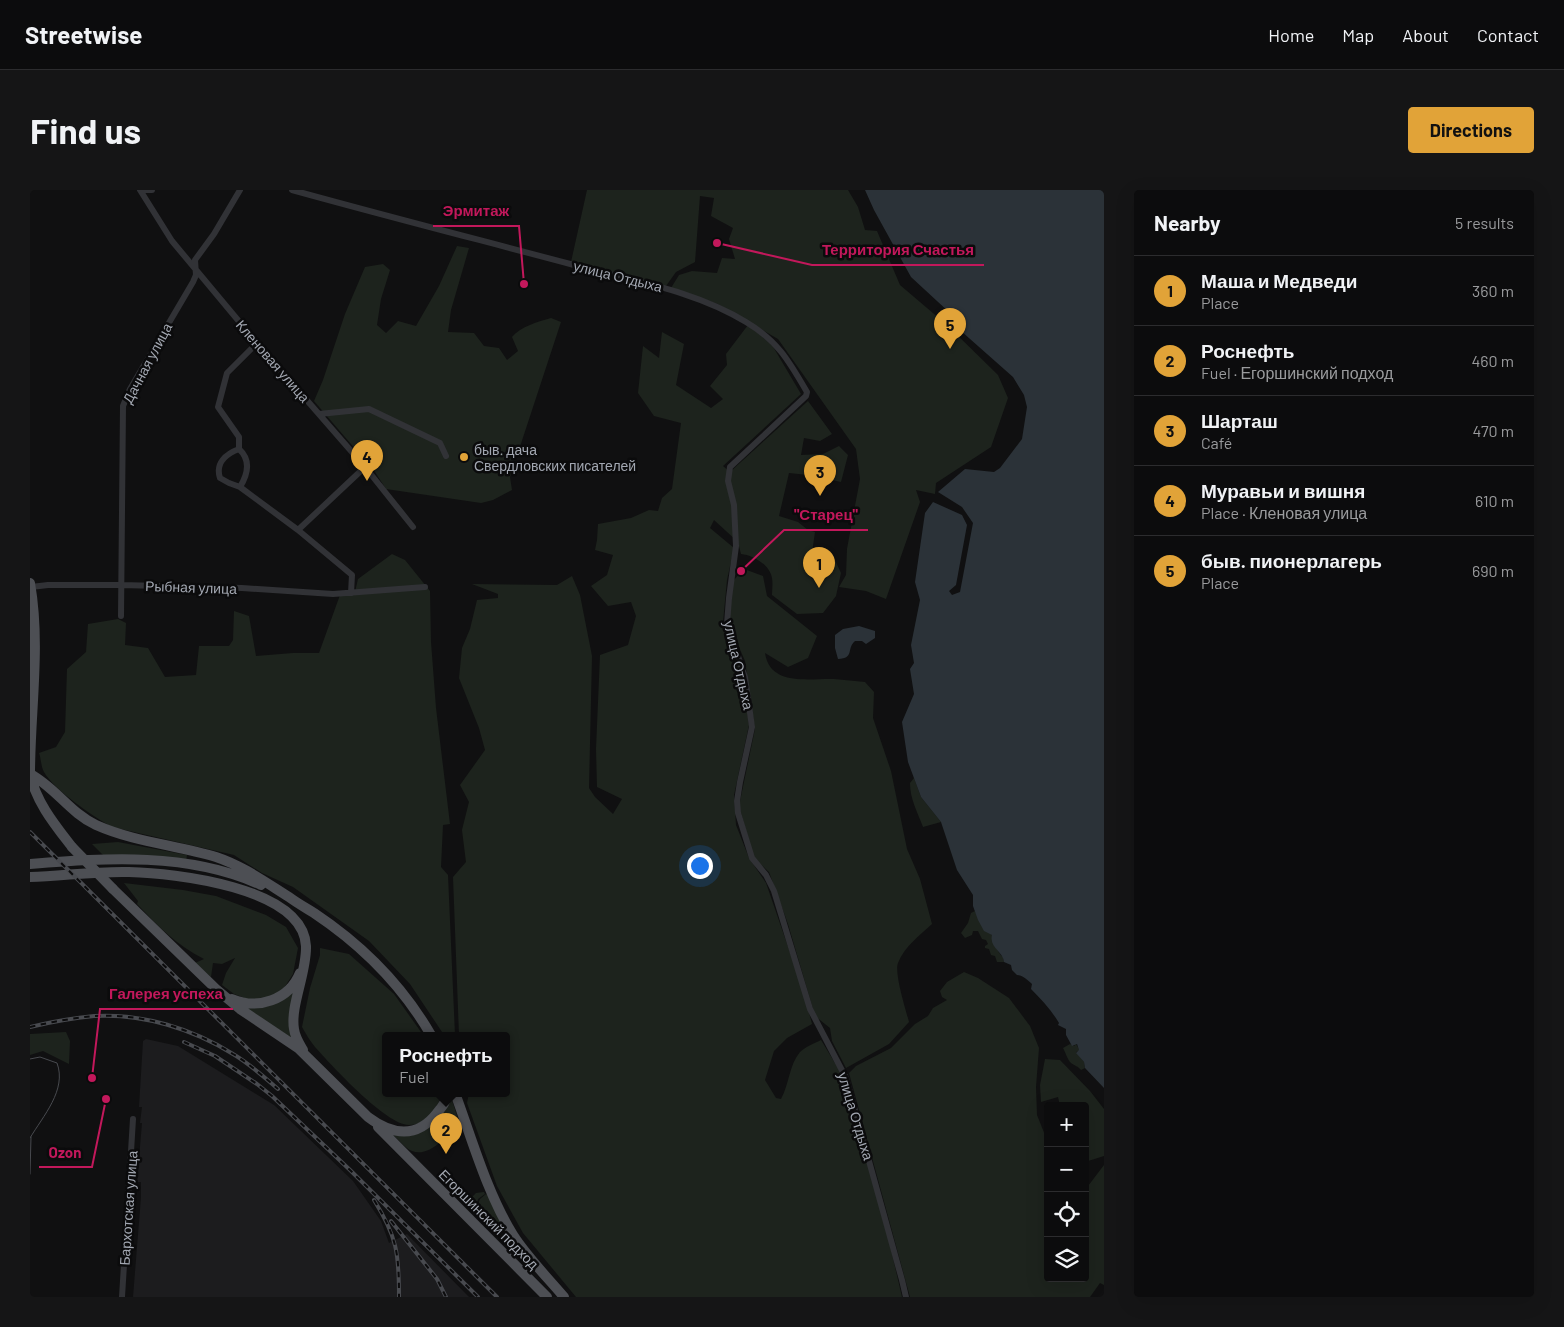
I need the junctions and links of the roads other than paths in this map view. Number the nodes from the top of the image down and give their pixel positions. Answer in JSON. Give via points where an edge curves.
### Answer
{"nodes":[{"id":1,"x":141,"y":190,"type":"edge"},
{"id":2,"x":152,"y":190,"type":"edge"},
{"id":3,"x":240,"y":190,"type":"edge"},
{"id":4,"x":292,"y":190,"type":"edge"},
{"id":5,"x":195,"y":268,"type":"junction"},
{"id":6,"x":257,"y":343,"type":"junction"},
{"id":7,"x":319,"y":414,"type":"junction"},
{"id":8,"x":239,"y":448,"type":"junction"},
{"id":9,"x":446,"y":456,"type":"dead end"},
{"id":10,"x":365,"y":467,"type":"junction"},
{"id":11,"x":240,"y":487,"type":"junction"},
{"id":12,"x":413,"y":527,"type":"dead end"},
{"id":13,"x":298,"y":530,"type":"junction"},
{"id":14,"x":30,"y":585,"type":"edge"},
{"id":15,"x":122,"y":585,"type":"junction"},
{"id":16,"x":425,"y":587,"type":"dead end"},
{"id":17,"x":351,"y":593,"type":"junction"},
{"id":18,"x":121,"y":616,"type":"dead end"},
{"id":19,"x":30,"y":774,"type":"edge"},
{"id":20,"x":30,"y":864,"type":"edge"},
{"id":21,"x":30,"y":878,"type":"edge"},
{"id":22,"x":291,"y":899,"type":"junction"},
{"id":23,"x":305,"y":956,"type":"junction"},
{"id":24,"x":216,"y":989,"type":"junction"},
{"id":25,"x":429,"y":1032,"type":"edge"},
{"id":26,"x":309,"y":1057,"type":"junction"},
{"id":27,"x":447,"y":1097,"type":"edge"},
{"id":28,"x":456,"y":1097,"type":"edge"},
{"id":29,"x":368,"y":1117,"type":"junction"},
{"id":30,"x":133,"y":1119,"type":"dead end"},
{"id":31,"x":122,"y":1297,"type":"edge"},
{"id":32,"x":547,"y":1297,"type":"edge"},
{"id":33,"x":564,"y":1297,"type":"edge"},
{"id":34,"x":906,"y":1297,"type":"edge"}],
"edges":[{"from":1,"to":2,"type":"street"},
{"from":1,"to":5,"type":"street","name":"Кленовая улица","via":[[172,241]]},
{"from":3,"to":5,"type":"street","name":"Дачная улица","via":[[195,260]]},
{"from":4,"to":34,"type":"street","name":"улица Отдыха","via":[[668,288],[720,307],[775,343],[807,392],[730,467],[728,481],[734,506],[736,546],[727,624],[744,677],[752,727],[740,782],[738,813],[752,858],[774,891],[810,1009],[846,1078]]},
{"from":5,"to":6,"type":"street","name":"Кленовая улица"},
{"from":5,"to":15,"type":"street","name":"Дачная улица","via":[[193,282],[123,406]]},
{"from":6,"to":7,"type":"street","name":"Кленовая улица"},
{"from":6,"to":8,"type":"street","via":[[227,373],[218,407],[239,437]]},
{"from":7,"to":9,"type":"street","via":[[369,409],[440,443]]},
{"from":7,"to":10,"type":"street","name":"Кленовая улица"},
{"from":8,"to":11,"type":"street","via":[[247,465]]},
{"from":8,"to":11,"type":"street","via":[[221,462],[218,472],[224,481]]},
{"from":10,"to":12,"type":"street","name":"Кленовая улица"},
{"from":10,"to":13,"type":"street"},
{"from":11,"to":13,"type":"street"},
{"from":13,"to":17,"type":"street","via":[[352,575]]},
{"from":14,"to":15,"type":"street","name":"Рыбная улица"},
{"from":14,"to":19,"type":"main road","via":[[34,662]]},
{"from":15,"to":17,"type":"street","name":"Рыбная улица"},
{"from":15,"to":18,"type":"street","name":"Дачная улица"},
{"from":16,"to":17,"type":"street","name":"Рыбная улица"},
{"from":19,"to":22,"type":"main road","via":[[94,824],[230,862]]},
{"from":19,"to":24,"type":"main road","bridge":true,"via":[[46,810],[72,847]]},
{"from":20,"to":22,"type":"main road","via":[[94,859],[154,860],[196,865],[240,876]]},
{"from":21,"to":23,"type":"main road","via":[[151,873],[241,890],[275,904],[294,919],[304,935]]},
{"from":22,"to":25,"type":"main road","via":[[365,952],[400,990]]},
{"from":23,"to":24,"type":"main road","via":[[296,981],[282,995],[270,1001],[245,1003]]},
{"from":23,"to":26,"type":"main road","via":[[293,1027]]},
{"from":24,"to":26,"type":"main road"},
{"from":26,"to":29,"type":"main road"},
{"from":27,"to":29,"type":"main road","via":[[433,1118],[415,1130],[390,1130]]},
{"from":28,"to":33,"type":"main road","name":"Егоршинский подход","via":[[496,1204],[523,1248]]},
{"from":29,"to":32,"type":"main road","name":"Егоршинский подход"},
{"from":30,"to":31,"type":"street","name":"Бархотская улица"}]}
